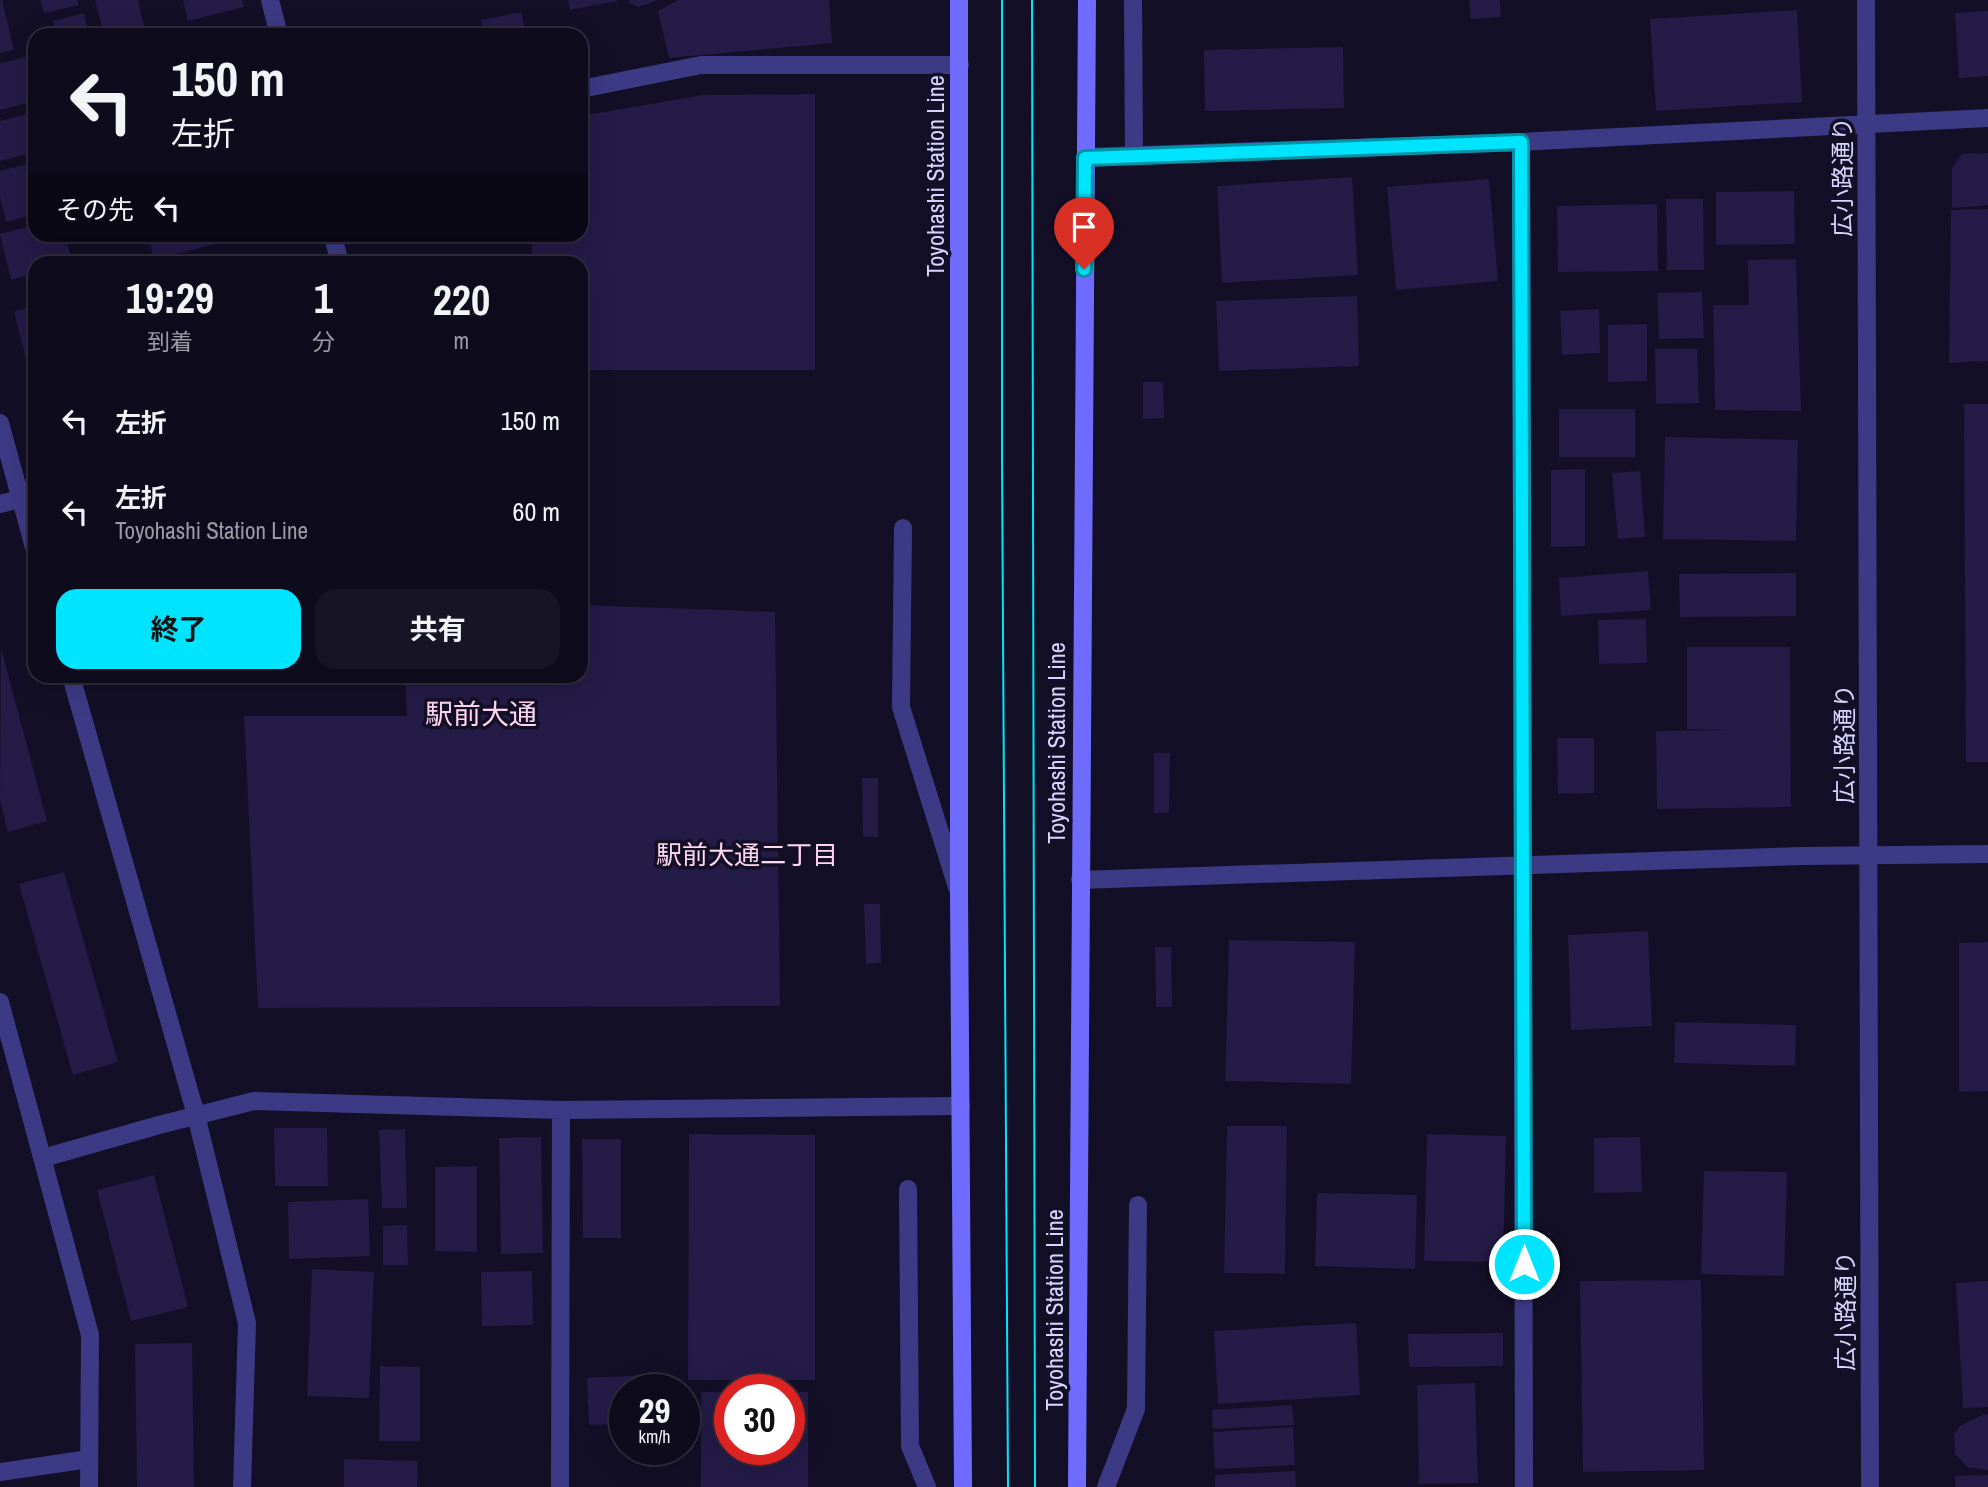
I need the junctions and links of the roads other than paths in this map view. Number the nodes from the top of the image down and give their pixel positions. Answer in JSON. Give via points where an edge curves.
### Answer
{"nodes":[{"id":1,"x":270,"y":0,"type":"edge"},
{"id":2,"x":959,"y":0,"type":"edge"},
{"id":3,"x":1087,"y":0,"type":"edge"},
{"id":4,"x":1133,"y":0,"type":"edge"},
{"id":5,"x":1866,"y":0,"type":"edge"},
{"id":6,"x":277,"y":28,"type":"edge"},
{"id":7,"x":960,"y":65,"type":"junction"},
{"id":8,"x":588,"y":88,"type":"edge"},
{"id":9,"x":1988,"y":118,"type":"edge"},
{"id":10,"x":1866,"y":126,"type":"junction"},
{"id":11,"x":1521,"y":142,"type":"junction"},
{"id":12,"x":1134,"y":156,"type":"junction"},
{"id":13,"x":1085,"y":158,"type":"junction"},
{"id":14,"x":0,"y":423,"type":"edge"},
{"id":15,"x":28,"y":497,"type":"edge"},
{"id":16,"x":0,"y":504,"type":"edge"},
{"id":17,"x":903,"y":528,"type":"dead end"},
{"id":18,"x":73,"y":683,"type":"edge"},
{"id":19,"x":1988,"y":854,"type":"edge"},
{"id":20,"x":1870,"y":855,"type":"junction"},
{"id":21,"x":1524,"y":866,"type":"junction"},
{"id":22,"x":1080,"y":880,"type":"junction"},
{"id":23,"x":959,"y":894,"type":"junction"},
{"id":24,"x":0,"y":1002,"type":"edge"},
{"id":25,"x":961,"y":1106,"type":"junction"},
{"id":26,"x":561,"y":1110,"type":"junction"},
{"id":27,"x":196,"y":1115,"type":"junction"},
{"id":28,"x":43,"y":1158,"type":"junction"},
{"id":29,"x":908,"y":1189,"type":"dead end"},
{"id":30,"x":1138,"y":1205,"type":"dead end"},
{"id":31,"x":89,"y":1459,"type":"junction"},
{"id":32,"x":0,"y":1472,"type":"edge"},
{"id":33,"x":89,"y":1487,"type":"edge"},
{"id":34,"x":243,"y":1487,"type":"edge"},
{"id":35,"x":561,"y":1487,"type":"edge"},
{"id":36,"x":927,"y":1487,"type":"edge"},
{"id":37,"x":963,"y":1487,"type":"edge"},
{"id":38,"x":1077,"y":1487,"type":"edge"},
{"id":39,"x":1106,"y":1487,"type":"edge"},
{"id":40,"x":1524,"y":1487,"type":"edge"},
{"id":41,"x":1870,"y":1487,"type":"edge"}],
"edges":[{"from":1,"to":6,"type":"street"},
{"from":2,"to":7,"type":"main road","name":"Toyohashi Station Line"},
{"from":3,"to":13,"type":"main road","name":"Toyohashi Station Line"},
{"from":4,"to":12,"type":"street"},
{"from":5,"to":10,"type":"street","name":"広小路通り"},
{"from":7,"to":8,"type":"street","via":[[701,65]]},
{"from":7,"to":23,"type":"main road","name":"Toyohashi Station Line"},
{"from":9,"to":10,"type":"street"},
{"from":10,"to":11,"type":"street"},
{"from":10,"to":20,"type":"street","name":"広小路通り"},
{"from":11,"to":12,"type":"street"},
{"from":11,"to":21,"type":"street"},
{"from":12,"to":13,"type":"street"},
{"from":13,"to":22,"type":"main road","name":"Toyohashi Station Line"},
{"from":14,"to":15,"type":"street"},
{"from":15,"to":16,"type":"street"},
{"from":17,"to":23,"type":"street","via":[[901,708]]},
{"from":18,"to":27,"type":"street"},
{"from":19,"to":20,"type":"street"},
{"from":20,"to":21,"type":"street"},
{"from":20,"to":41,"type":"street","name":"広小路通り"},
{"from":21,"to":22,"type":"street"},
{"from":21,"to":40,"type":"street"},
{"from":22,"to":38,"type":"main road","name":"Toyohashi Station Line"},
{"from":23,"to":25,"type":"main road","name":"Toyohashi Station Line"},
{"from":24,"to":28,"type":"street"},
{"from":25,"to":26,"type":"street"},
{"from":25,"to":37,"type":"main road","name":"Toyohashi Station Line"},
{"from":26,"to":27,"type":"street","via":[[254,1101]]},
{"from":26,"to":35,"type":"street"},
{"from":27,"to":28,"type":"street"},
{"from":27,"to":34,"type":"street","via":[[247,1323]]},
{"from":28,"to":31,"type":"street","via":[[90,1335]]},
{"from":29,"to":36,"type":"street","via":[[910,1446]]},
{"from":30,"to":39,"type":"street","via":[[1136,1409]]},
{"from":31,"to":32,"type":"street"},
{"from":31,"to":33,"type":"street"}]}
